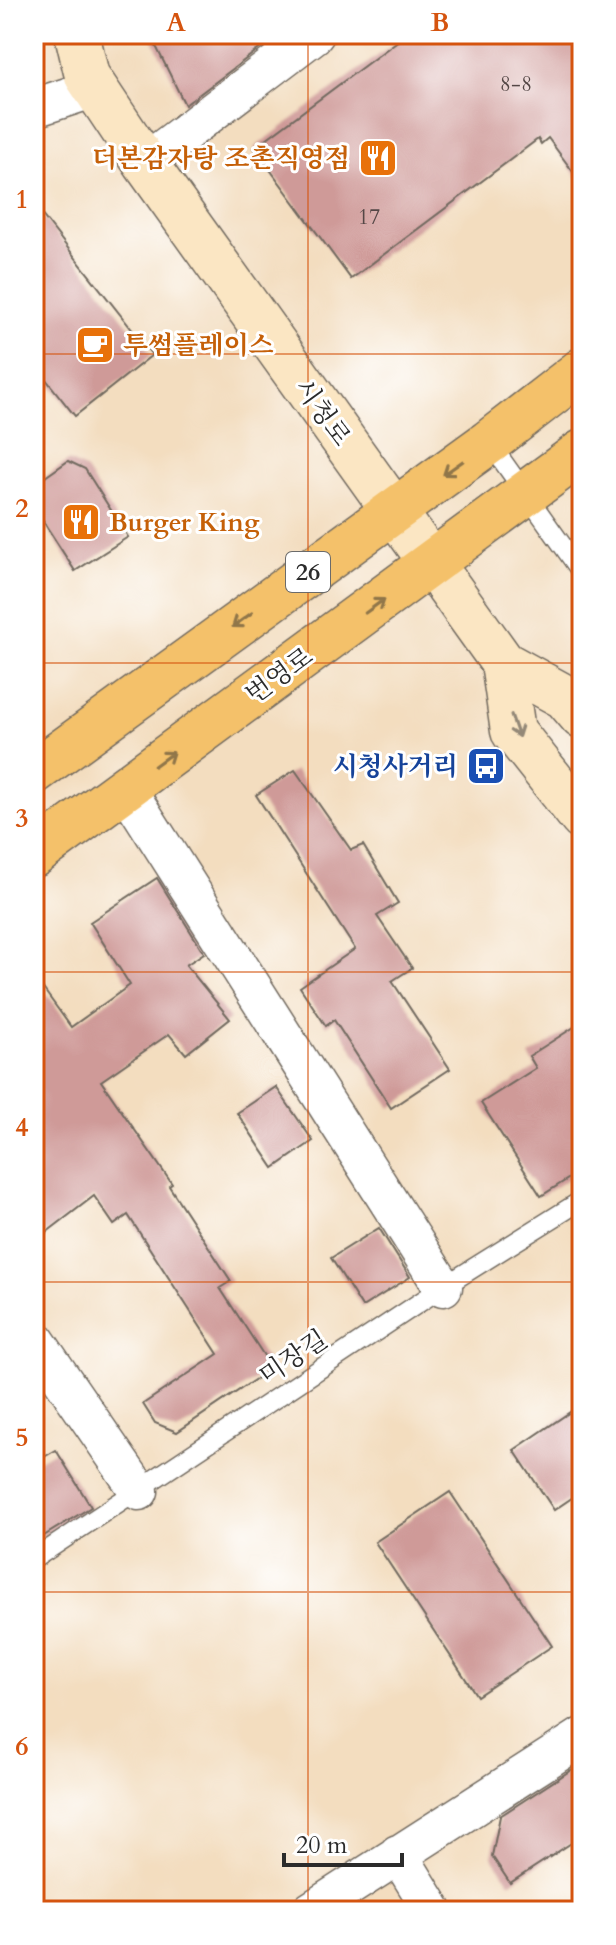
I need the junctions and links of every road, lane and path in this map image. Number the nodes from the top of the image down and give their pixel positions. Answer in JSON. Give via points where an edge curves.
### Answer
{"nodes":[{"id":1,"x":77,"y":34,"type":"edge"},
{"id":2,"x":315,"y":34,"type":"edge"},
{"id":3,"x":95,"y":88,"type":"junction"},
{"id":4,"x":34,"y":108,"type":"edge"},
{"id":5,"x":145,"y":163,"type":"junction"},
{"id":6,"x":582,"y":370,"type":"edge"},
{"id":7,"x":489,"y":442,"type":"junction"},
{"id":8,"x":582,"y":452,"type":"edge"},
{"id":9,"x":525,"y":496,"type":"junction"},
{"id":10,"x":393,"y":510,"type":"junction"},
{"id":11,"x":432,"y":565,"type":"junction"},
{"id":12,"x":582,"y":573,"type":"edge"},
{"id":13,"x":503,"y":663,"type":"junction"},
{"id":14,"x":582,"y":717,"type":"edge"},
{"id":15,"x":34,"y":772,"type":"edge"},
{"id":16,"x":125,"y":787,"type":"junction"},
{"id":17,"x":582,"y":818,"type":"edge"},
{"id":18,"x":34,"y":855,"type":"edge"},
{"id":19,"x":582,"y":1200,"type":"edge"},
{"id":20,"x":443,"y":1287,"type":"junction"},
{"id":21,"x":34,"y":1338,"type":"edge"},
{"id":22,"x":139,"y":1491,"type":"junction"},
{"id":23,"x":34,"y":1559,"type":"edge"},
{"id":24,"x":582,"y":1737,"type":"edge"},
{"id":25,"x":398,"y":1854,"type":"junction"},
{"id":26,"x":311,"y":1911,"type":"edge"},
{"id":27,"x":433,"y":1911,"type":"edge"}],
"edges":[{"from":1,"to":3,"type":"street","name":"시청로"},
{"from":2,"to":5,"type":"street"},
{"from":3,"to":4,"type":"street"},
{"from":3,"to":5,"type":"street","name":"시청로"},
{"from":5,"to":10,"type":"street","name":"시청로"},
{"from":6,"to":7,"type":"main road","number":"26"},
{"from":7,"to":9,"type":"lane"},
{"from":7,"to":10,"type":"main road","number":"26","one_way":true},
{"from":8,"to":9,"type":"main road","name":"번영로","number":"26"},
{"from":9,"to":11,"type":"main road","name":"번영로","number":"26"},
{"from":9,"to":12,"type":"lane"},
{"from":10,"to":11,"type":"street","name":"시청로"},
{"from":10,"to":15,"type":"main road","number":"26","one_way":true},
{"from":11,"to":13,"type":"street","name":"시청로"},
{"from":16,"to":11,"type":"main road","name":"번영로","number":"26","one_way":true},
{"from":13,"to":14,"type":"street","via":[[565,697]]},
{"from":13,"to":17,"type":"street","one_way":true,"via":[[513,731]]},
{"from":16,"to":18,"type":"main road","name":"번영로","number":"26"},
{"from":16,"to":20,"type":"street"},
{"from":19,"to":20,"type":"lane","name":"미장길"},
{"from":20,"to":22,"type":"lane","name":"미장길"},
{"from":21,"to":22,"type":"street"},
{"from":22,"to":23,"type":"lane","name":"미장길"},
{"from":24,"to":25,"type":"street"},
{"from":25,"to":26,"type":"street"},
{"from":25,"to":27,"type":"street"}]}
